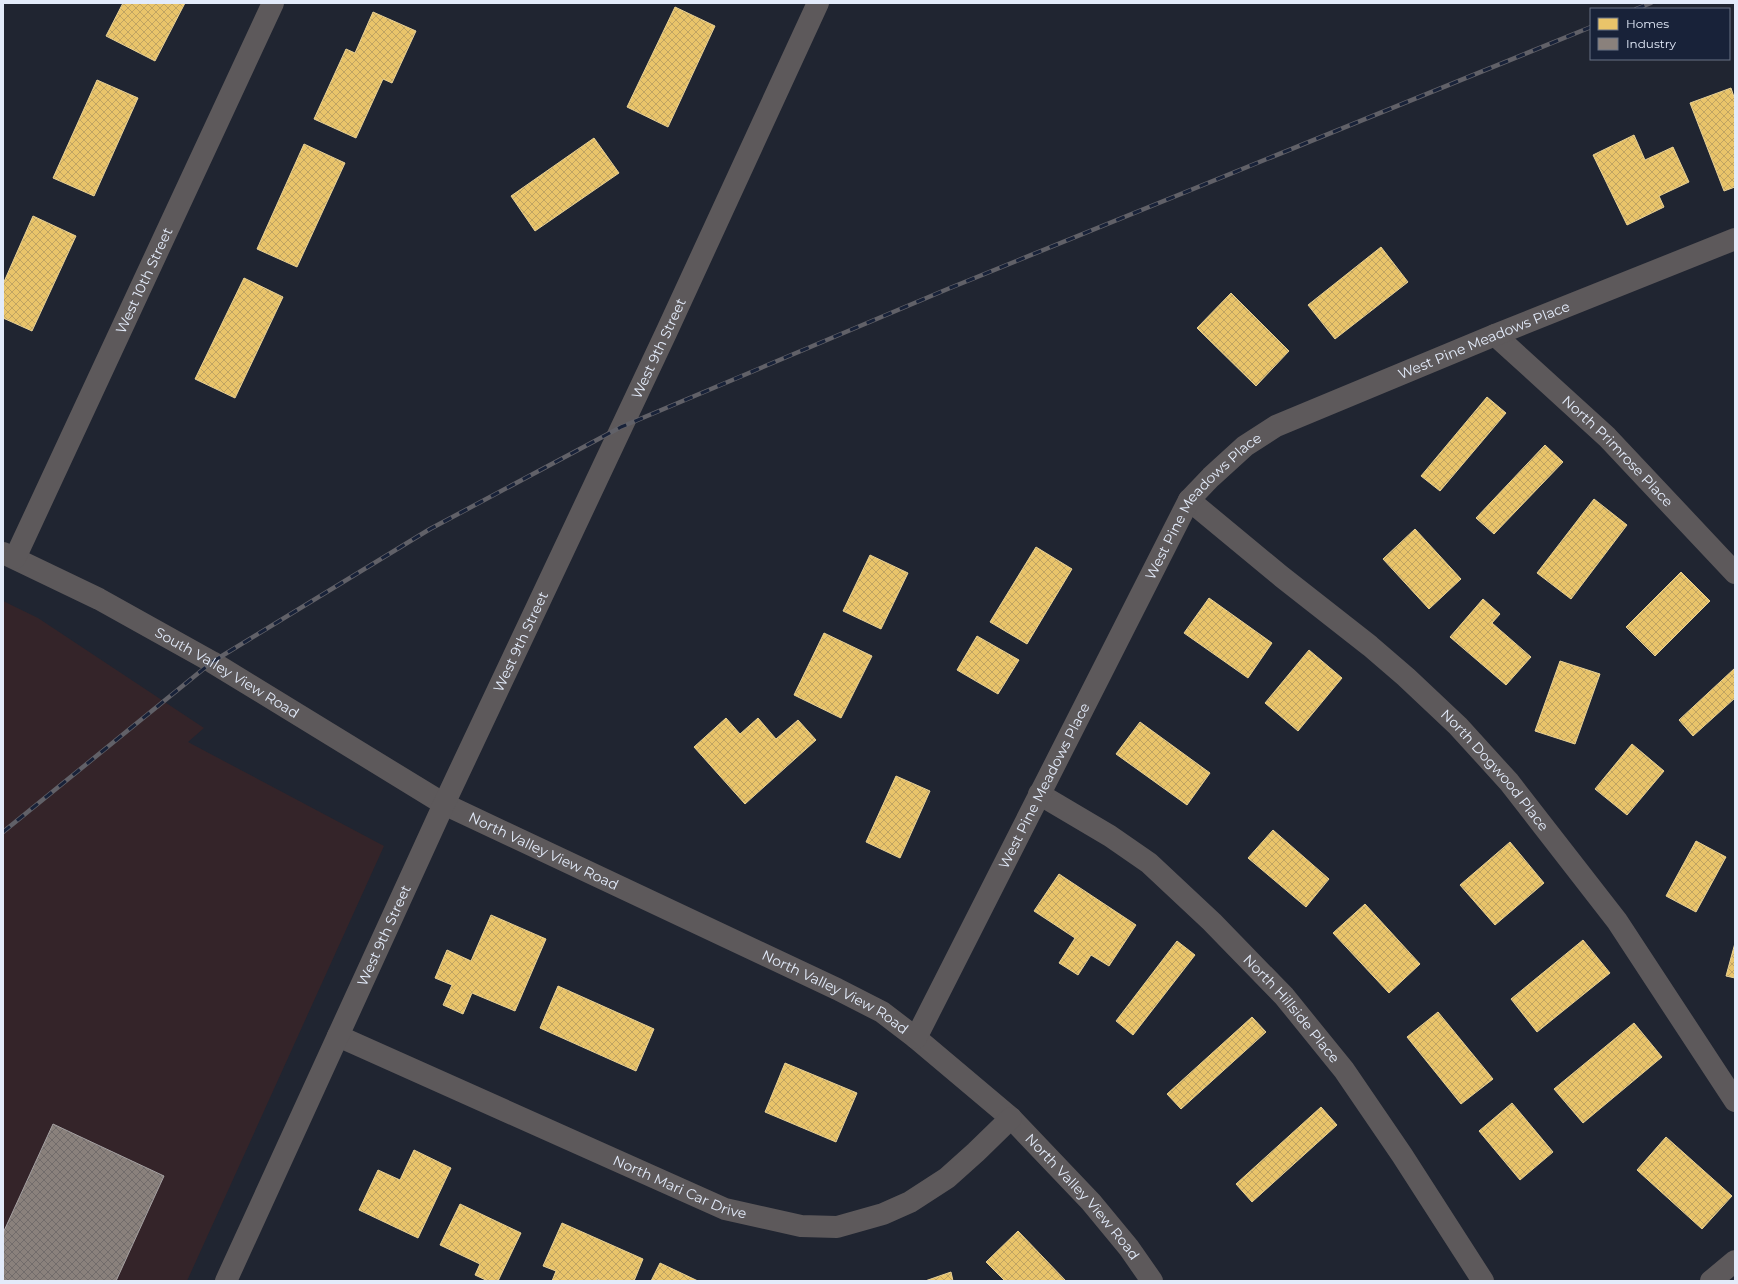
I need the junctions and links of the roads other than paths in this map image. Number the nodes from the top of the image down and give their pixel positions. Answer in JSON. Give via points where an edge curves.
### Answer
{"nodes":[{"id":1,"x":273,"y":3,"type":"edge"},
{"id":2,"x":818,"y":3,"type":"edge"},
{"id":3,"x":1734,"y":243,"type":"edge"},
{"id":4,"x":1495,"y":335,"type":"junction"},
{"id":5,"x":1189,"y":500,"type":"junction"},
{"id":6,"x":9,"y":556,"type":"edge"},
{"id":7,"x":1735,"y":573,"type":"edge"},
{"id":8,"x":1039,"y":794,"type":"junction"},
{"id":9,"x":444,"y":804,"type":"junction"},
{"id":10,"x":338,"y":1036,"type":"junction"},
{"id":11,"x":916,"y":1038,"type":"junction"},
{"id":12,"x":1735,"y":1101,"type":"edge"},
{"id":13,"x":1011,"y":1118,"type":"junction"},
{"id":14,"x":1735,"y":1261,"type":"edge"},
{"id":15,"x":226,"y":1281,"type":"edge"},
{"id":16,"x":1152,"y":1281,"type":"edge"},
{"id":17,"x":1483,"y":1281,"type":"edge"},
{"id":18,"x":1711,"y":1281,"type":"edge"}],
"edges":[{"from":1,"to":6,"type":"street","name":"West 10th Street"},
{"from":2,"to":9,"type":"street","name":"West 9th Street"},
{"from":3,"to":4,"type":"street","name":"West Pine Meadows Place"},
{"from":4,"to":5,"type":"street","name":"West Pine Meadows Place","via":[[1276,426],[1245,446]]},
{"from":4,"to":7,"type":"street","name":"North Primrose Place","via":[[1607,437]]},
{"from":5,"to":8,"type":"street","name":"West Pine Meadows Place"},
{"from":5,"to":12,"type":"street","name":"North Dogwood Place","via":[[1406,677],[1458,726],[1509,782],[1618,921]]},
{"from":6,"to":9,"type":"street","name":"South Valley View Road","via":[[99,599],[212,662]]},
{"from":8,"to":11,"type":"street","name":"West Pine Meadows Place"},
{"from":8,"to":17,"type":"street","name":"North Hillside Place","via":[[1110,836],[1149,863],[1212,922],[1284,996],[1344,1070]]},
{"from":9,"to":10,"type":"street","name":"West 9th Street"},
{"from":9,"to":11,"type":"street","name":"North Valley View Road","via":[[843,992],[882,1012]]},
{"from":10,"to":13,"type":"street","name":"North Mari Car Drive","via":[[726,1209],[800,1226],[837,1227],[883,1214],[910,1202],[947,1178]]},
{"from":10,"to":15,"type":"street","name":"West 9th Street"},
{"from":11,"to":13,"type":"street","name":"North Valley View Road"},
{"from":13,"to":16,"type":"street","name":"North Valley View Road","via":[[1091,1202]]},
{"from":14,"to":18,"type":"street"}]}
